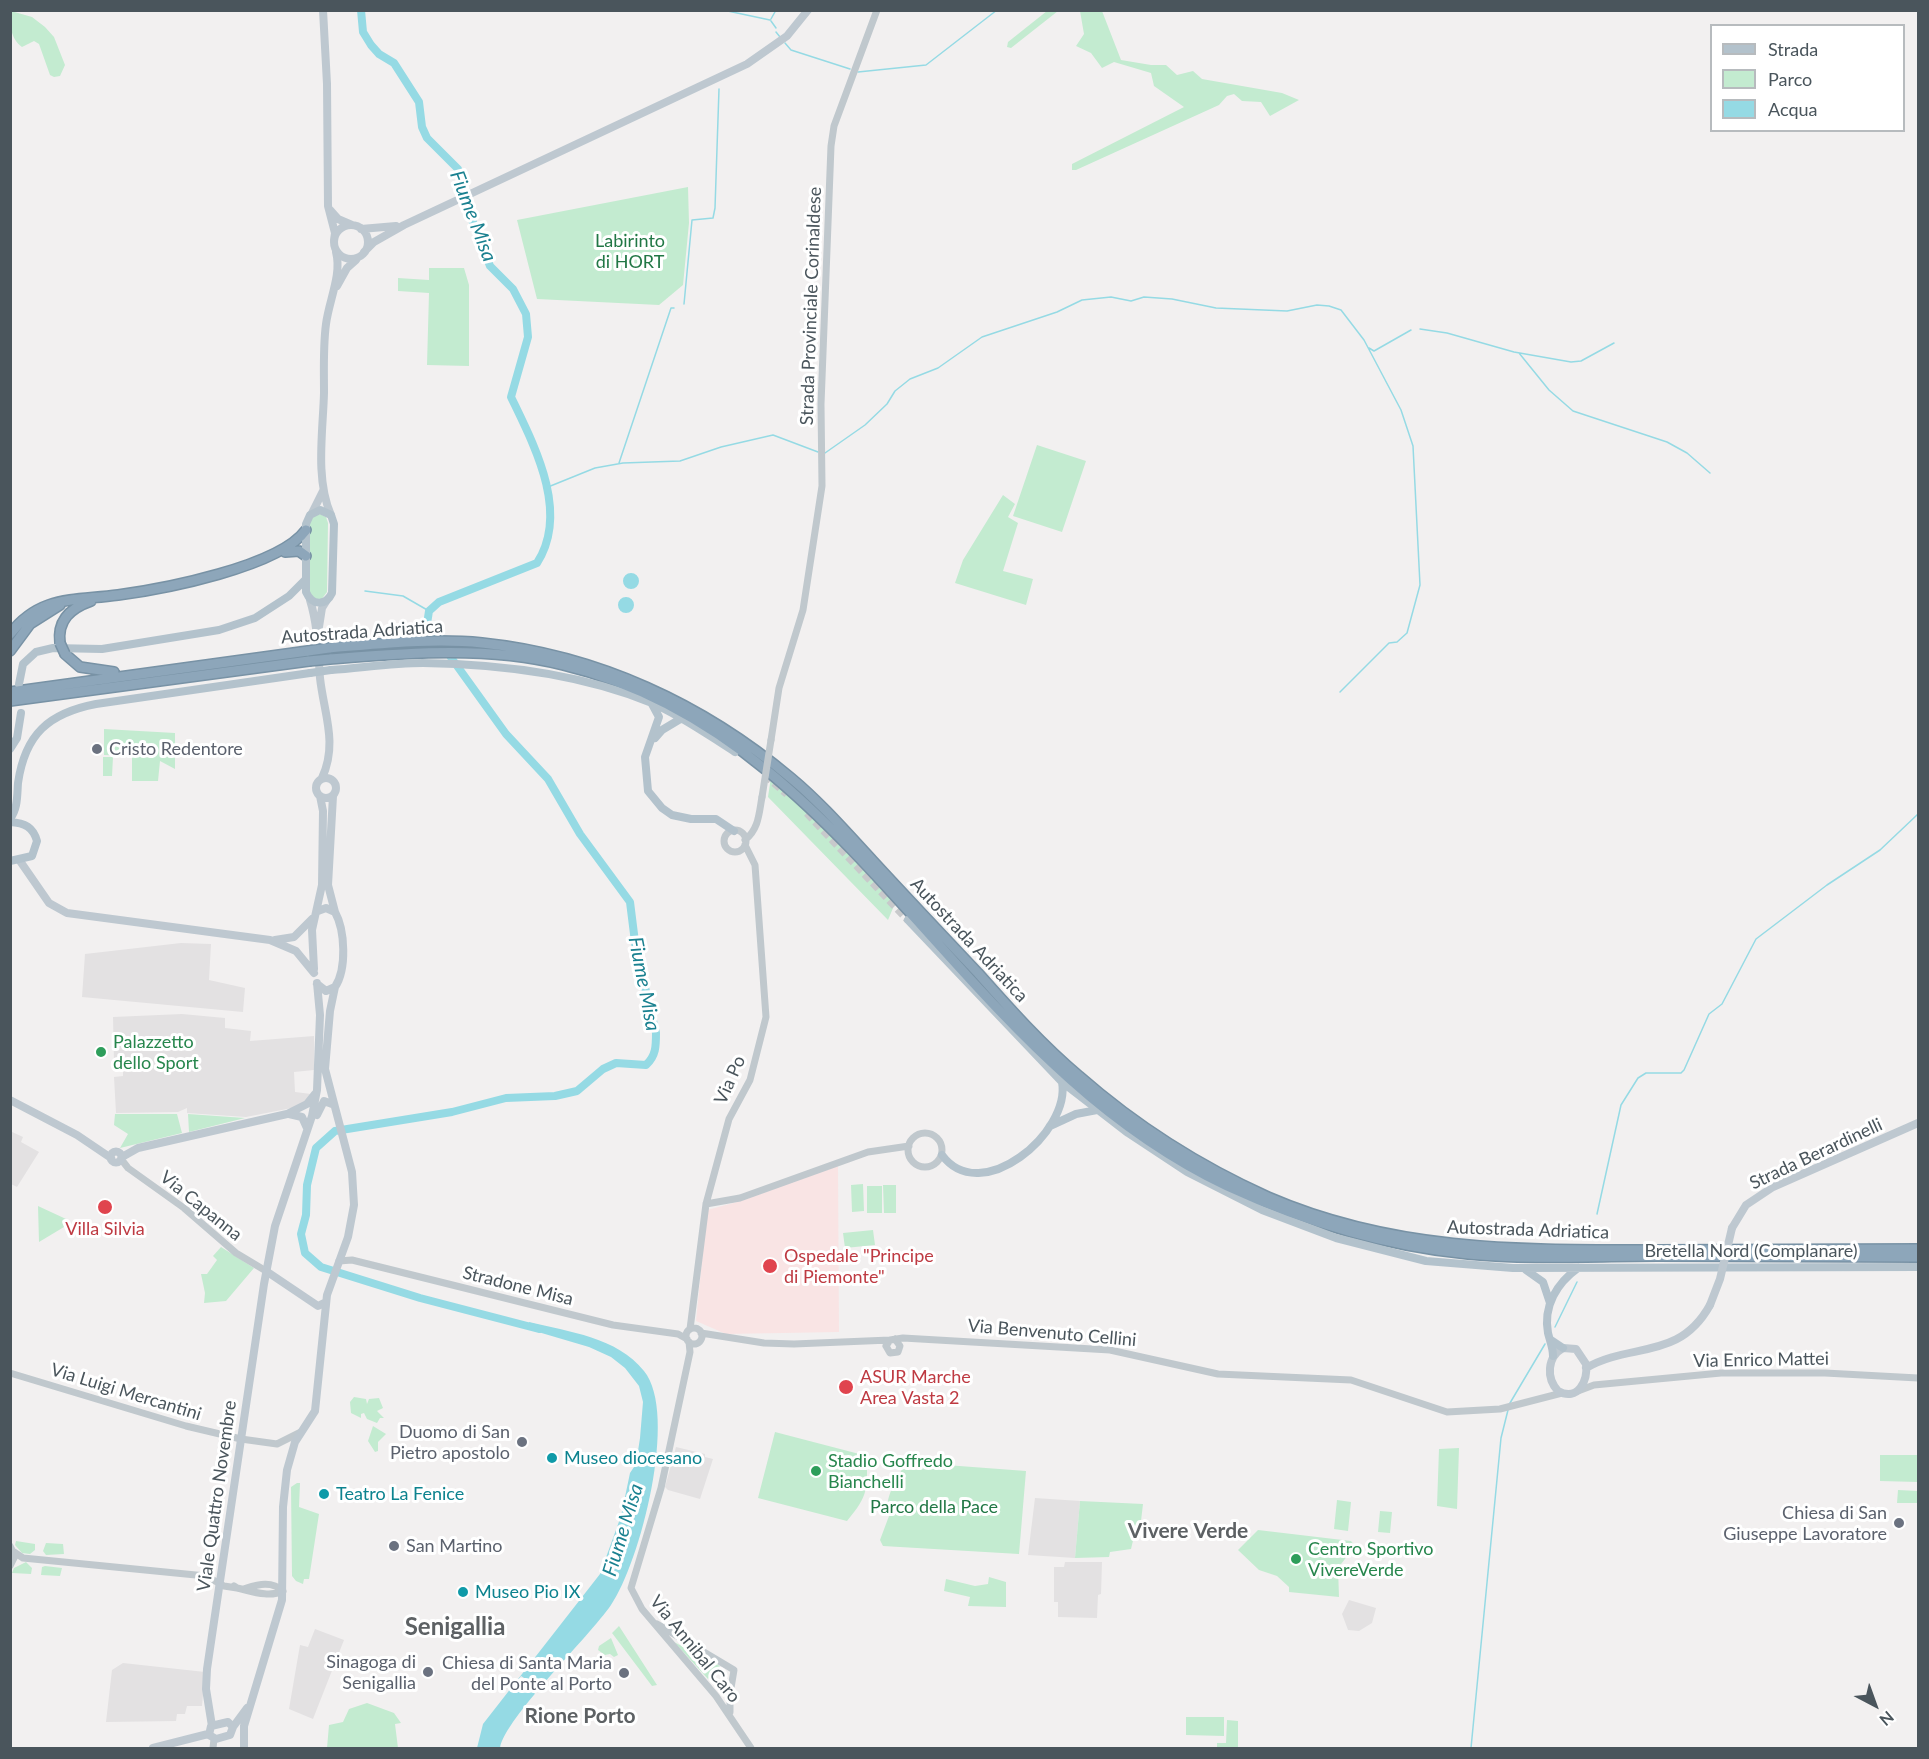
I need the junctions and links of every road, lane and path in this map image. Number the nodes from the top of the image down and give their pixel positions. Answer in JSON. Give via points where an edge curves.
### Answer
{"nodes":[{"id":1,"x":323,"y":10,"type":"edge"},
{"id":2,"x":808,"y":10,"type":"edge"},
{"id":3,"x":877,"y":10,"type":"edge"},
{"id":4,"x":328,"y":206,"type":"junction"},
{"id":5,"x":404,"y":225,"type":"junction"},
{"id":6,"x":358,"y":227,"type":"junction"},
{"id":7,"x":334,"y":240,"type":"junction"},
{"id":8,"x":336,"y":252,"type":"junction"},
{"id":9,"x":362,"y":255,"type":"junction"},
{"id":10,"x":328,"y":313,"type":"junction"},
{"id":11,"x":323,"y":489,"type":"junction"},
{"id":12,"x":312,"y":513,"type":"junction"},
{"id":13,"x":331,"y":515,"type":"junction"},
{"id":14,"x":306,"y":530,"type":"junction"},
{"id":15,"x":274,"y":555,"type":"junction"},
{"id":16,"x":306,"y":556,"type":"junction"},
{"id":17,"x":306,"y":580,"type":"junction"},
{"id":18,"x":105,"y":596,"type":"junction"},
{"id":19,"x":289,"y":596,"type":"junction"},
{"id":20,"x":308,"y":597,"type":"junction"},
{"id":21,"x":71,"y":600,"type":"junction"},
{"id":22,"x":327,"y":600,"type":"junction"},
{"id":23,"x":10,"y":634,"type":"edge"},
{"id":24,"x":318,"y":634,"type":"junction"},
{"id":25,"x":10,"y":651,"type":"edge"},
{"id":26,"x":131,"y":674,"type":"junction"},
{"id":27,"x":20,"y":684,"type":"dead end"},
{"id":28,"x":10,"y":692,"type":"edge"},
{"id":29,"x":10,"y":701,"type":"edge"},
{"id":30,"x":652,"y":703,"type":"junction"},
{"id":31,"x":669,"y":711,"type":"junction"},
{"id":32,"x":21,"y":713,"type":"dead end"},
{"id":33,"x":659,"y":717,"type":"junction"},
{"id":34,"x":682,"y":718,"type":"junction"},
{"id":35,"x":670,"y":724,"type":"junction"},
{"id":36,"x":650,"y":746,"type":"junction"},
{"id":37,"x":10,"y":749,"type":"edge"},
{"id":38,"x":744,"y":758,"type":"dead end"},
{"id":39,"x":328,"y":763,"type":"junction"},
{"id":40,"x":322,"y":778,"type":"junction"},
{"id":41,"x":332,"y":779,"type":"junction"},
{"id":42,"x":320,"y":796,"type":"junction"},
{"id":43,"x":333,"y":796,"type":"junction"},
{"id":44,"x":17,"y":804,"type":"junction"},
{"id":45,"x":10,"y":820,"type":"edge"},
{"id":46,"x":24,"y":823,"type":"junction"},
{"id":47,"x":738,"y":837,"type":"junction"},
{"id":48,"x":738,"y":852,"type":"junction"},
{"id":49,"x":751,"y":855,"type":"junction"},
{"id":50,"x":32,"y":856,"type":"junction"},
{"id":51,"x":15,"y":861,"type":"edge"},
{"id":52,"x":30,"y":874,"type":"junction"},
{"id":53,"x":335,"y":912,"type":"junction"},
{"id":54,"x":315,"y":915,"type":"junction"},
{"id":55,"x":908,"y":920,"type":"tunnel mouth"},
{"id":56,"x":270,"y":940,"type":"junction"},
{"id":57,"x":314,"y":973,"type":"junction"},
{"id":58,"x":317,"y":983,"type":"junction"},
{"id":59,"x":335,"y":987,"type":"junction"},
{"id":60,"x":1062,"y":1082,"type":"junction"},
{"id":61,"x":317,"y":1090,"type":"junction"},
{"id":62,"x":1081,"y":1098,"type":"junction"},
{"id":63,"x":10,"y":1100,"type":"edge"},
{"id":64,"x":1062,"y":1101,"type":"junction"},
{"id":65,"x":333,"y":1106,"type":"junction"},
{"id":66,"x":1097,"y":1110,"type":"junction"},
{"id":67,"x":287,"y":1114,"type":"junction"},
{"id":68,"x":1076,"y":1114,"type":"junction"},
{"id":69,"x":1918,"y":1123,"type":"edge"},
{"id":70,"x":1050,"y":1126,"type":"junction"},
{"id":71,"x":307,"y":1131,"type":"junction"},
{"id":72,"x":301,"y":1149,"type":"junction"},
{"id":73,"x":908,"y":1150,"type":"junction"},
{"id":74,"x":117,"y":1156,"type":"junction"},
{"id":75,"x":940,"y":1159,"type":"junction"},
{"id":76,"x":706,"y":1204,"type":"junction"},
{"id":77,"x":1918,"y":1249,"type":"edge"},
{"id":78,"x":343,"y":1250,"type":"junction"},
{"id":79,"x":1575,"y":1254,"type":"junction"},
{"id":80,"x":1588,"y":1254,"type":"junction"},
{"id":81,"x":1918,"y":1257,"type":"edge"},
{"id":82,"x":352,"y":1260,"type":"junction"},
{"id":83,"x":339,"y":1261,"type":"junction"},
{"id":84,"x":1918,"y":1267,"type":"edge"},
{"id":85,"x":1524,"y":1268,"type":"junction"},
{"id":86,"x":1579,"y":1268,"type":"junction"},
{"id":87,"x":1551,"y":1269,"type":"junction"},
{"id":88,"x":266,"y":1271,"type":"junction"},
{"id":89,"x":1543,"y":1282,"type":"junction"},
{"id":90,"x":1561,"y":1283,"type":"junction"},
{"id":91,"x":326,"y":1302,"type":"junction"},
{"id":92,"x":1550,"y":1303,"type":"junction"},
{"id":93,"x":694,"y":1336,"type":"junction"},
{"id":94,"x":1551,"y":1340,"type":"junction"},
{"id":95,"x":1563,"y":1348,"type":"junction"},
{"id":96,"x":1582,"y":1355,"type":"junction"},
{"id":97,"x":1553,"y":1356,"type":"junction"},
{"id":98,"x":1600,"y":1361,"type":"junction"},
{"id":99,"x":10,"y":1372,"type":"edge"},
{"id":100,"x":1586,"y":1372,"type":"junction"},
{"id":101,"x":1918,"y":1378,"type":"edge"},
{"id":102,"x":1603,"y":1384,"type":"junction"},
{"id":103,"x":1553,"y":1385,"type":"junction"},
{"id":104,"x":1578,"y":1391,"type":"junction"},
{"id":105,"x":1562,"y":1393,"type":"junction"},
{"id":106,"x":1545,"y":1398,"type":"junction"},
{"id":107,"x":302,"y":1431,"type":"junction"},
{"id":108,"x":241,"y":1439,"type":"junction"},
{"id":109,"x":12,"y":1549,"type":"edge"},
{"id":110,"x":23,"y":1558,"type":"junction"},
{"id":111,"x":12,"y":1564,"type":"edge"},
{"id":112,"x":219,"y":1583,"type":"junction"},
{"id":113,"x":283,"y":1591,"type":"junction"},
{"id":114,"x":652,"y":1621,"type":"junction"},
{"id":115,"x":679,"y":1637,"type":"junction"},
{"id":116,"x":671,"y":1644,"type":"junction"},
{"id":117,"x":730,"y":1694,"type":"junction"},
{"id":118,"x":716,"y":1696,"type":"junction"},
{"id":119,"x":250,"y":1704,"type":"junction"},
{"id":120,"x":730,"y":1715,"type":"junction"},
{"id":121,"x":212,"y":1725,"type":"junction"},
{"id":122,"x":233,"y":1729,"type":"junction"},
{"id":123,"x":211,"y":1736,"type":"junction"},
{"id":124,"x":225,"y":1736,"type":"junction"},
{"id":125,"x":243,"y":1748,"type":"edge"},
{"id":126,"x":153,"y":1749,"type":"edge"},
{"id":127,"x":213,"y":1749,"type":"edge"},
{"id":128,"x":751,"y":1749,"type":"edge"}],
"edges":[{"from":1,"to":4,"type":"main road"},
{"from":2,"to":5,"type":"main road","via":[[787,36],[747,64]]},
{"from":3,"to":47,"type":"street","name":"Strada Provinciale Corinaldese","bridge":true,"via":[[834,126],[831,146],[821,404],[822,486],[803,610],[779,688],[755,829]]},
{"from":4,"to":6,"type":"main road","via":[[338,219]]},
{"from":4,"to":7,"type":"main road"},
{"from":5,"to":6,"type":"main road","via":[[383,229]]},
{"from":5,"to":9,"type":"main road","via":[[374,242]]},
{"from":6,"to":7,"type":"main road","via":[[342,228]]},
{"from":6,"to":9,"type":"main road","via":[[367,237]]},
{"from":7,"to":8,"type":"main road"},
{"from":8,"to":9,"type":"main road","via":[[344,258]]},
{"from":8,"to":10,"type":"main road","via":[[338,272]]},
{"from":9,"to":10,"type":"main road","via":[[344,273]]},
{"from":10,"to":11,"type":"main road"},
{"from":11,"to":12,"type":"main road"},
{"from":11,"to":13,"type":"main road"},
{"from":12,"to":13,"type":"main road","via":[[323,511]]},
{"from":12,"to":14,"type":"main road"},
{"from":13,"to":22,"type":"main road","via":[[332,590]]},
{"from":14,"to":15,"type":"highway","via":[[299,540]]},
{"from":14,"to":16,"type":"main road"},
{"from":15,"to":16,"type":"highway","via":[[292,550]]},
{"from":15,"to":18,"type":"highway","via":[[240,569]]},
{"from":16,"to":17,"type":"main road"},
{"from":17,"to":19,"type":"main road"},
{"from":17,"to":20,"type":"main road"},
{"from":18,"to":21,"type":"highway"},
{"from":18,"to":26,"type":"highway","bridge":true,"via":[[70,611],[62,625],[60,643],[70,661],[91,670]]},
{"from":19,"to":20,"type":"main road"},
{"from":19,"to":27,"type":"main road","via":[[255,618],[219,630],[102,649],[42,650],[23,664]]},
{"from":20,"to":22,"type":"main road","via":[[319,603]]},
{"from":20,"to":24,"type":"main road"},
{"from":21,"to":23,"type":"highway","via":[[37,609]]},
{"from":21,"to":25,"type":"highway","via":[[36,619]]},
{"from":22,"to":24,"type":"main road"},
{"from":24,"to":39,"type":"main road","via":[[322,689],[331,732]]},
{"from":26,"to":28,"type":"highway","name":"Autostrada Adriatica"},
{"from":26,"to":79,"type":"highway","name":"Autostrada Adriatica","bridge":true,"via":[[329,648],[410,642],[480,643],[568,659],[632,680],[692,709],[794,780],[1033,1034],[1118,1109],[1194,1161],[1307,1212],[1373,1231],[1469,1247]]},
{"from":29,"to":79,"type":"highway","name":"Autostrada Adriatica","bridge":true,"via":[[330,659],[415,652],[530,658],[598,675],[688,715],[748,753],[816,813],[1071,1080],[1113,1115],[1192,1168],[1265,1203],[1370,1237],[1468,1254]]},
{"from":30,"to":31,"type":"main road"},
{"from":30,"to":33,"type":"main road"},
{"from":30,"to":44,"type":"main road","bridge":true,"via":[[562,676],[420,663],[331,670],[96,704],[63,713],[37,732],[21,765]]},
{"from":31,"to":33,"type":"main road"},
{"from":31,"to":34,"type":"main road"},
{"from":31,"to":35,"type":"main road"},
{"from":32,"to":37,"type":"main road","via":[[17,738]]},
{"from":33,"to":36,"type":"main road"},
{"from":34,"to":35,"type":"main road"},
{"from":34,"to":38,"type":"main road"},
{"from":35,"to":36,"type":"main road"},
{"from":36,"to":47,"type":"main road","via":[[645,757],[648,790],[662,808],[681,818],[719,820]]},
{"from":39,"to":40,"type":"main road"},
{"from":39,"to":41,"type":"main road"},
{"from":40,"to":41,"type":"main road"},
{"from":40,"to":42,"type":"main road","via":[[315,787]]},
{"from":41,"to":43,"type":"main road","via":[[336,788]]},
{"from":42,"to":43,"type":"main road"},
{"from":42,"to":54,"type":"main road","via":[[322,885]]},
{"from":43,"to":53,"type":"main road","via":[[328,885]]},
{"from":44,"to":45,"type":"main road"},
{"from":44,"to":46,"type":"main road"},
{"from":45,"to":46,"type":"main road"},
{"from":46,"to":50,"type":"main road","via":[[37,842]]},
{"from":47,"to":48,"type":"street"},
{"from":47,"to":48,"type":"street","via":[[724,843],[727,849]]},
{"from":47,"to":49,"type":"street","name":"Via Po"},
{"from":48,"to":49,"type":"street"},
{"from":49,"to":76,"type":"street","name":"Via Po","via":[[756,873],[766,1017],[750,1080],[729,1119]]},
{"from":50,"to":51,"type":"main road"},
{"from":50,"to":52,"type":"main road"},
{"from":51,"to":52,"type":"main road"},
{"from":52,"to":56,"type":"main road","via":[[48,903],[67,913]]},
{"from":53,"to":54,"type":"main road","via":[[326,908]]},
{"from":53,"to":59,"type":"main road","via":[[342,949]]},
{"from":54,"to":56,"type":"main road","via":[[294,937]]},
{"from":54,"to":57,"type":"main road"},
{"from":55,"to":60,"type":"main road","name":"Bretella Nord (Complanare)"},
{"from":56,"to":57,"type":"main road","via":[[296,951]]},
{"from":57,"to":58,"type":"main road"},
{"from":58,"to":59,"type":"main road","via":[[326,991]]},
{"from":58,"to":61,"type":"main road"},
{"from":59,"to":65,"type":"main road","via":[[327,1027],[325,1069]]},
{"from":60,"to":62,"type":"main road","name":"Bretella Nord (Complanare)"},
{"from":60,"to":64,"type":"main road"},
{"from":61,"to":67,"type":"main road","via":[[307,1104]]},
{"from":61,"to":71,"type":"main road"},
{"from":62,"to":64,"type":"main road"},
{"from":62,"to":66,"type":"main road","name":"Bretella Nord (Complanare)"},
{"from":62,"to":68,"type":"main road"},
{"from":63,"to":74,"type":"main road"},
{"from":64,"to":70,"type":"main road"},
{"from":65,"to":72,"type":"main road","via":[[328,1101],[320,1104]]},
{"from":65,"to":78,"type":"main road","via":[[352,1172],[354,1205]]},
{"from":66,"to":68,"type":"main road"},
{"from":66,"to":85,"type":"main road","name":"Bretella Nord (Complanare)","via":[[1187,1172],[1262,1210],[1326,1234],[1426,1261]]},
{"from":67,"to":71,"type":"main road","via":[[303,1117]]},
{"from":67,"to":74,"type":"main road"},
{"from":68,"to":70,"type":"main road"},
{"from":69,"to":98,"type":"main road","name":"Strada Berardinelli","bridge":true,"via":[[1773,1187],[1746,1205],[1732,1228],[1710,1305],[1695,1326],[1682,1337],[1643,1352]]},
{"from":70,"to":75,"type":"main road","via":[[1001,1169],[975,1173]]},
{"from":71,"to":72,"type":"main road"},
{"from":72,"to":88,"type":"main road","name":"Viale Quattro Novembre","via":[[275,1226]]},
{"from":73,"to":75,"type":"street","via":[[912,1162],[920,1167],[929,1167]]},
{"from":73,"to":75,"type":"street","via":[[916,1136],[929,1134],[940,1141]]},
{"from":73,"to":76,"type":"street","via":[[888,1147],[868,1152],[740,1198]]},
{"from":74,"to":88,"type":"street","name":"Via Capanna","via":[[236,1253]]},
{"from":76,"to":93,"type":"street","name":"Via Po","via":[[695,1272]]},
{"from":77,"to":80,"type":"highway","name":"Autostrada Adriatica"},
{"from":78,"to":82,"type":"street"},
{"from":78,"to":83,"type":"main road"},
{"from":79,"to":80,"type":"highway","name":"Autostrada Adriatica"},
{"from":80,"to":81,"type":"highway","name":"Autostrada Adriatica"},
{"from":82,"to":83,"type":"street","name":"Stradone Misa"},
{"from":82,"to":93,"type":"street","name":"Stradone Misa","via":[[613,1326]]},
{"from":83,"to":91,"type":"main road"},
{"from":84,"to":86,"type":"main road","name":"Bretella Nord (Complanare)"},
{"from":85,"to":87,"type":"main road","name":"Bretella Nord (Complanare)"},
{"from":85,"to":89,"type":"main road"},
{"from":86,"to":87,"type":"main road","name":"Bretella Nord (Complanare)"},
{"from":86,"to":90,"type":"main road"},
{"from":87,"to":89,"type":"main road"},
{"from":87,"to":90,"type":"main road"},
{"from":88,"to":91,"type":"main road","via":[[318,1306]]},
{"from":88,"to":108,"type":"main road","name":"Viale Quattro Novembre"},
{"from":89,"to":92,"type":"main road"},
{"from":90,"to":92,"type":"main road"},
{"from":91,"to":107,"type":"main road","via":[[316,1405],[313,1417]]},
{"from":92,"to":94,"type":"main road"},
{"from":93,"to":106,"type":"street","name":"Via Benvenuto Cellini","via":[[794,1344],[908,1339],[1110,1350],[1218,1374],[1351,1380],[1447,1412],[1515,1407]]},
{"from":93,"to":114,"type":"street","name":"Via Annibal Caro","via":[[661,1488],[632,1579],[635,1599]]},
{"from":94,"to":95,"type":"main road"},
{"from":94,"to":97,"type":"main road"},
{"from":95,"to":96,"type":"main road","via":[[1576,1349]]},
{"from":95,"to":97,"type":"main road"},
{"from":96,"to":98,"type":"main road"},
{"from":96,"to":100,"type":"main road"},
{"from":97,"to":103,"type":"main road"},
{"from":98,"to":100,"type":"main road","name":"Strada Berardinelli"},
{"from":99,"to":108,"type":"street","name":"Via Luigi Mercantini"},
{"from":100,"to":102,"type":"street"},
{"from":100,"to":104,"type":"main road"},
{"from":101,"to":102,"type":"street","name":"Via Enrico Mattei","via":[[1721,1373]]},
{"from":102,"to":104,"type":"street","name":"Via Enrico Mattei"},
{"from":103,"to":105,"type":"main road"},
{"from":103,"to":106,"type":"street"},
{"from":104,"to":105,"type":"main road"},
{"from":105,"to":106,"type":"street","name":"Via Benvenuto Cellini"},
{"from":107,"to":108,"type":"street","name":"Via Luigi Mercantini","via":[[277,1444]]},
{"from":107,"to":113,"type":"main road","via":[[290,1454],[284,1485]]},
{"from":108,"to":112,"type":"main road","name":"Viale Quattro Novembre"},
{"from":109,"to":110,"type":"street"},
{"from":109,"to":111,"type":"street"},
{"from":110,"to":111,"type":"street"},
{"from":110,"to":112,"type":"street","via":[[206,1576]]},
{"from":112,"to":113,"type":"street","via":[[273,1595]]},
{"from":112,"to":121,"type":"main road","name":"Viale Quattro Novembre","via":[[206,1689]]},
{"from":113,"to":119,"type":"main road"},
{"from":114,"to":115,"type":"street"},
{"from":114,"to":116,"type":"street","name":"Via Annibal Caro"},
{"from":115,"to":116,"type":"street","via":[[672,1638]]},
{"from":115,"to":117,"type":"street","via":[[734,1670]]},
{"from":116,"to":118,"type":"street","name":"Via Annibal Caro"},
{"from":117,"to":118,"type":"street"},
{"from":117,"to":120,"type":"street"},
{"from":118,"to":120,"type":"street","name":"Via Annibal Caro"},
{"from":119,"to":122,"type":"main road"},
{"from":119,"to":125,"type":"main road"},
{"from":120,"to":128,"type":"street","name":"Via Annibal Caro"},
{"from":121,"to":122,"type":"main road","via":[[226,1722]]},
{"from":121,"to":123,"type":"main road"},
{"from":122,"to":124,"type":"main road"},
{"from":122,"to":125,"type":"main road"},
{"from":123,"to":124,"type":"main road"},
{"from":123,"to":126,"type":"main road"},
{"from":123,"to":127,"type":"street"},
{"from":124,"to":125,"type":"main road"}]}
